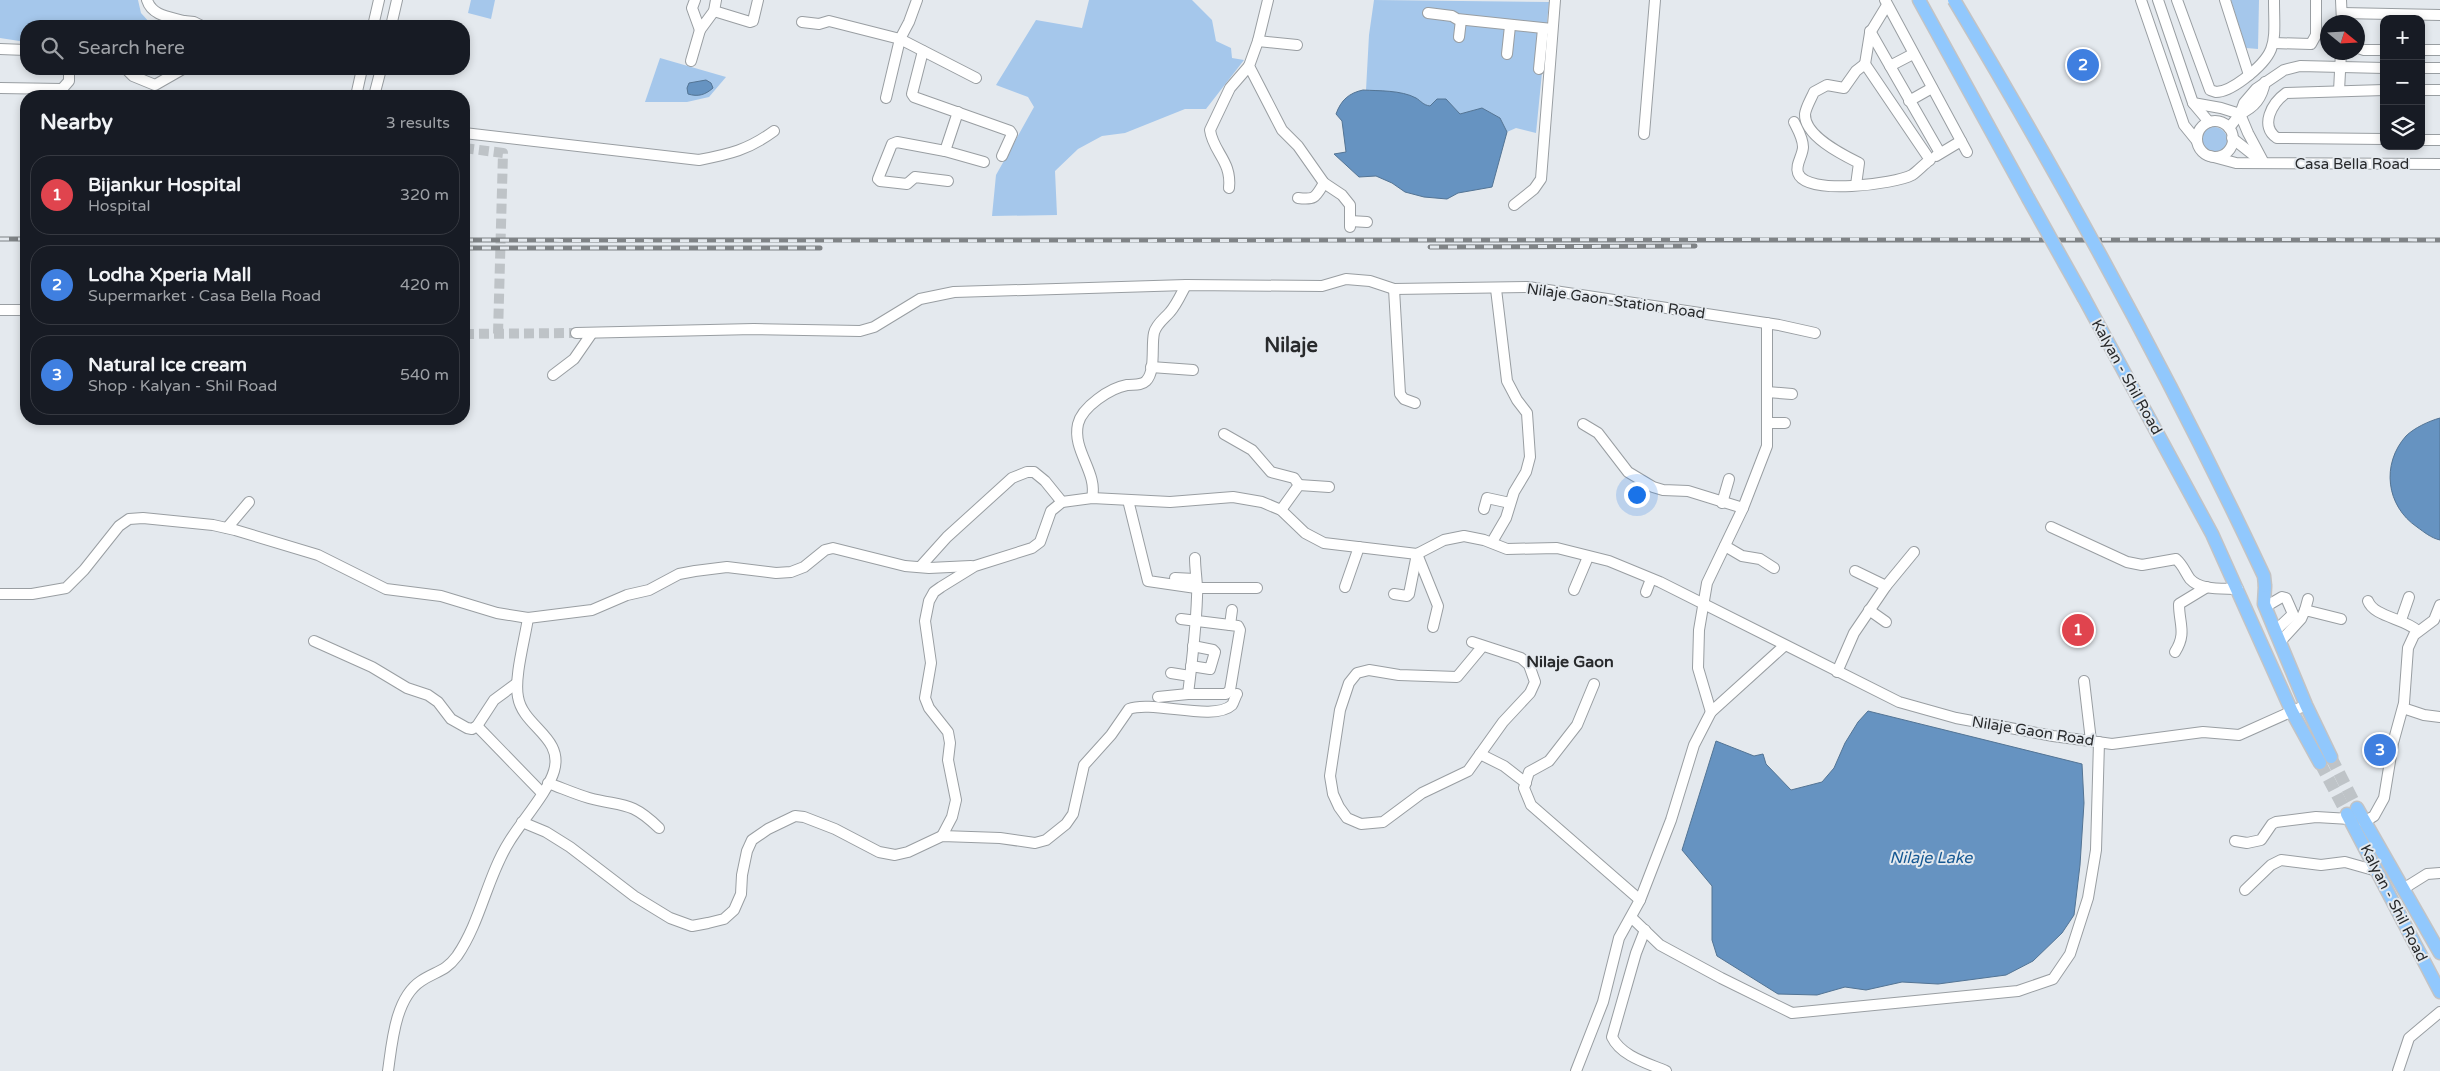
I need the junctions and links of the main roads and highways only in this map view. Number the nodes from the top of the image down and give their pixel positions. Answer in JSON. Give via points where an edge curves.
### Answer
{"nodes":[{"id":1,"x":1919,"y":0,"type":"edge"},
{"id":2,"x":1954,"y":0,"type":"edge"},
{"id":3,"x":2439,"y":948,"type":"edge"},
{"id":4,"x":2440,"y":992,"type":"edge"}],
"edges":[{"from":1,"to":2,"type":"main road","name":"Kalyan - Shil Road","bridge":true,"via":[[2212,534],[2292,712],[2325,760],[2264,605],[2264,576],[2231,504],[2150,346],[2030,128]]},
{"from":3,"to":4,"type":"main road","name":"Kalyan - Shil Road","via":[[2364,822],[2351,814]]}]}
